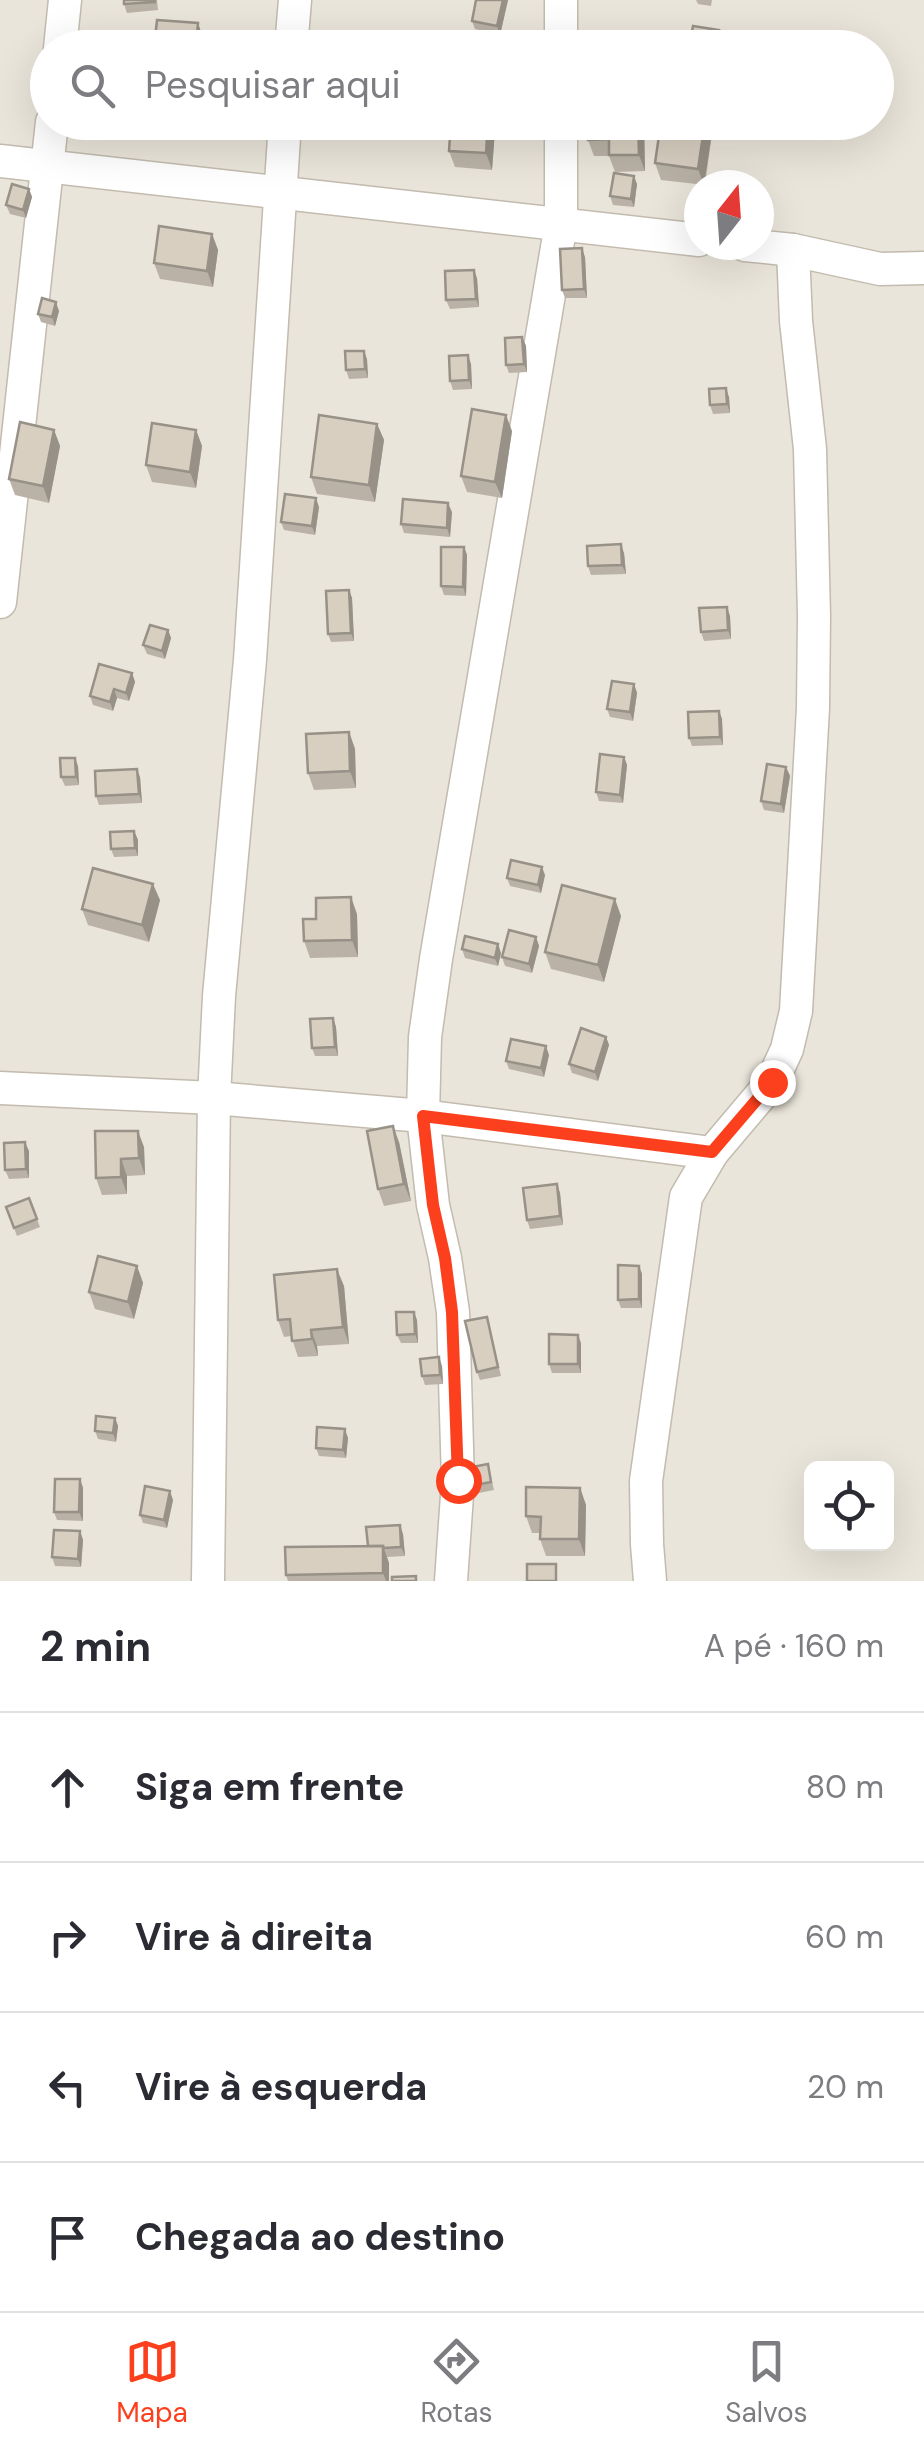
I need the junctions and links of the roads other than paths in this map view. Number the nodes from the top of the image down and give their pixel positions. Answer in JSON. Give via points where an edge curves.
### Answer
{"nodes":[{"id":1,"x":65,"y":0,"type":"edge"},
{"id":2,"x":294,"y":0,"type":"edge"},
{"id":3,"x":560,"y":0,"type":"edge"},
{"id":4,"x":62,"y":30,"type":"edge"},
{"id":5,"x":292,"y":30,"type":"edge"},
{"id":6,"x":560,"y":30,"type":"edge"},
{"id":7,"x":50,"y":140,"type":"edge"},
{"id":8,"x":284,"y":140,"type":"edge"},
{"id":9,"x":560,"y":140,"type":"edge"},
{"id":10,"x":0,"y":161,"type":"edge"},
{"id":11,"x":46,"y":166,"type":"junction"},
{"id":12,"x":280,"y":193,"type":"junction"},
{"id":13,"x":560,"y":224,"type":"junction"},
{"id":14,"x":684,"y":238,"type":"edge"},
{"id":15,"x":774,"y":248,"type":"edge"},
{"id":16,"x":793,"y":250,"type":"junction"},
{"id":17,"x":924,"y":268,"type":"edge"},
{"id":18,"x":0,"y":602,"type":"edge"},
{"id":19,"x":0,"y":1088,"type":"edge"},
{"id":20,"x":214,"y":1098,"type":"junction"},
{"id":21,"x":423,"y":1116,"type":"junction"},
{"id":22,"x":712,"y":1152,"type":"junction"},
{"id":23,"x":208,"y":1581,"type":"edge"},
{"id":24,"x":451,"y":1581,"type":"edge"},
{"id":25,"x":650,"y":1581,"type":"edge"}],
"edges":[{"from":1,"to":4,"type":"street"},
{"from":2,"to":5,"type":"street"},
{"from":3,"to":6,"type":"street"},
{"from":7,"to":11,"type":"street"},
{"from":8,"to":12,"type":"street"},
{"from":9,"to":13,"type":"street"},
{"from":10,"to":11,"type":"street"},
{"from":11,"to":12,"type":"street"},
{"from":11,"to":18,"type":"street"},
{"from":12,"to":13,"type":"street"},
{"from":12,"to":20,"type":"street"},
{"from":13,"to":14,"type":"street"},
{"from":13,"to":21,"type":"street","via":[[436,959]]},
{"from":15,"to":16,"type":"street"},
{"from":16,"to":17,"type":"street","via":[[880,268]]},
{"from":16,"to":22,"type":"street","via":[[810,448],[814,616],[796,1011],[772,1082]]},
{"from":19,"to":20,"type":"street"},
{"from":20,"to":21,"type":"street"},
{"from":20,"to":23,"type":"street"},
{"from":21,"to":22,"type":"street"},
{"from":21,"to":24,"type":"street","via":[[452,1312],[458,1480]]},
{"from":22,"to":25,"type":"street","via":[[686,1198],[680,1232],[646,1482]]}]}
